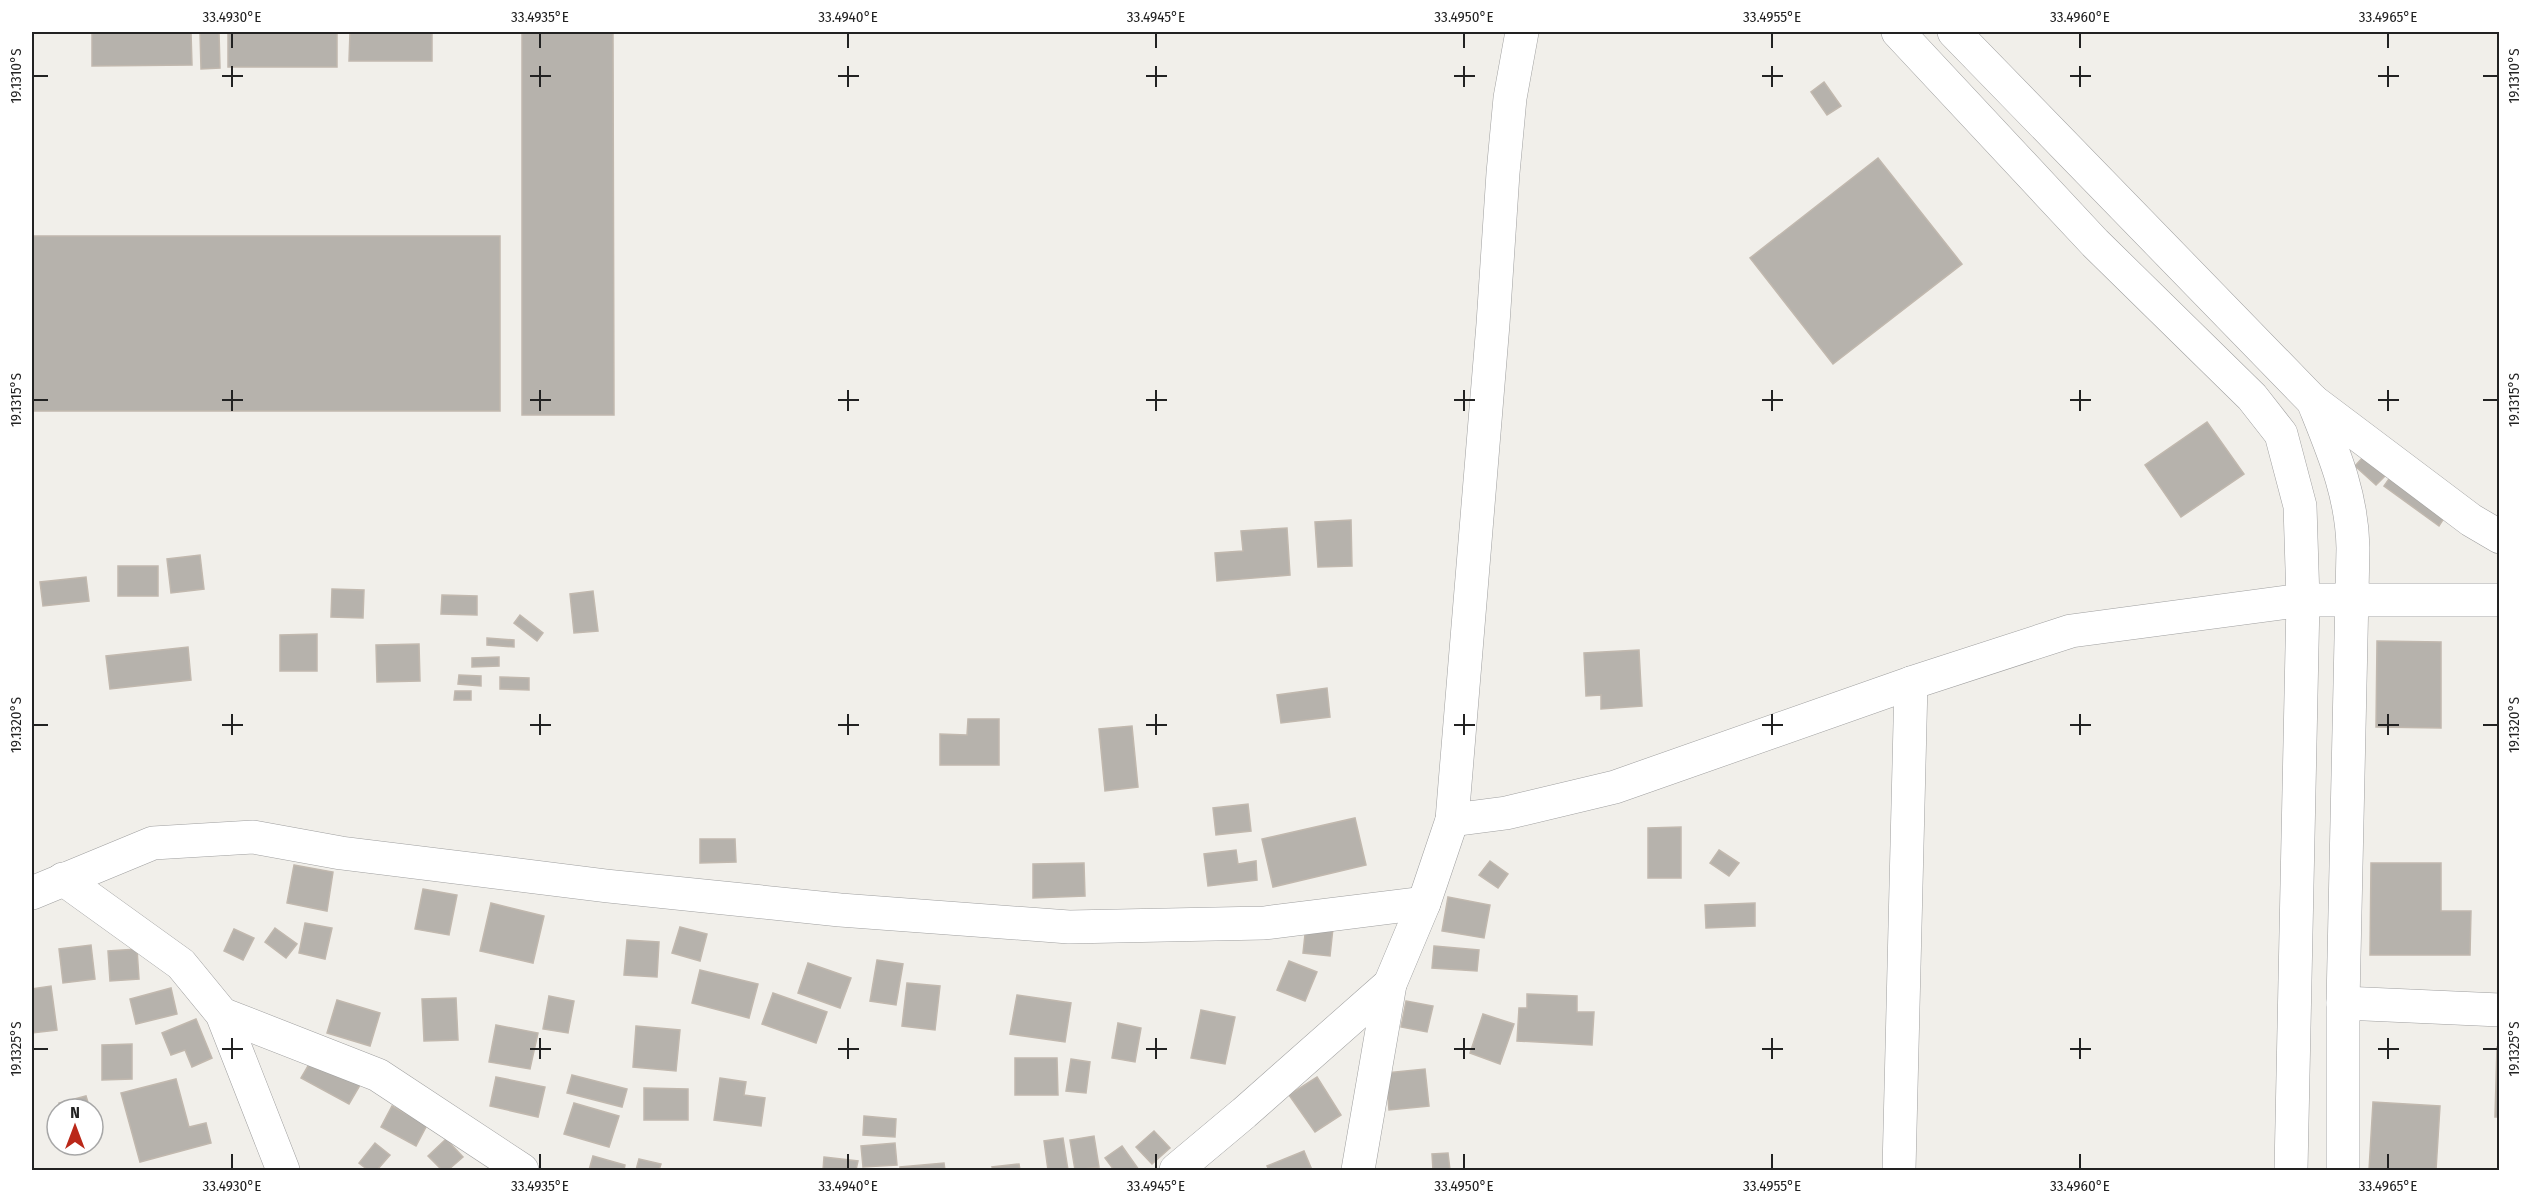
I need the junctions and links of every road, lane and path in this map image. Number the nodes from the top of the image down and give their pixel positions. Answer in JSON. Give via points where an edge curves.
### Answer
{"nodes":[{"id":1,"x":1522,"y":32,"type":"edge"},
{"id":2,"x":1898,"y":32,"type":"edge"},
{"id":3,"x":1953,"y":32,"type":"edge"},
{"id":4,"x":2313,"y":401,"type":"junction"},
{"id":5,"x":2499,"y":537,"type":"edge"},
{"id":6,"x":2303,"y":600,"type":"junction"},
{"id":7,"x":2350,"y":600,"type":"junction"},
{"id":8,"x":2499,"y":600,"type":"edge"},
{"id":9,"x":1911,"y":683,"type":"junction"},
{"id":10,"x":2347,"y":763,"type":"junction"},
{"id":11,"x":2299,"y":764,"type":"junction"},
{"id":12,"x":1452,"y":820,"type":"junction"},
{"id":13,"x":63,"y":879,"type":"junction"},
{"id":14,"x":2345,"y":885,"type":"junction"},
{"id":15,"x":2296,"y":887,"type":"junction"},
{"id":16,"x":32,"y":893,"type":"edge"},
{"id":17,"x":1424,"y":903,"type":"junction"},
{"id":18,"x":1390,"y":984,"type":"junction"},
{"id":19,"x":2343,"y":1003,"type":"junction"},
{"id":20,"x":2499,"y":1010,"type":"edge"},
{"id":21,"x":222,"y":1014,"type":"junction"},
{"id":22,"x":2293,"y":1081,"type":"junction"},
{"id":23,"x":2343,"y":1081,"type":"junction"},
{"id":24,"x":283,"y":1170,"type":"edge"},
{"id":25,"x":522,"y":1170,"type":"edge"},
{"id":26,"x":1176,"y":1170,"type":"edge"},
{"id":27,"x":1358,"y":1170,"type":"edge"},
{"id":28,"x":1899,"y":1170,"type":"edge"},
{"id":29,"x":2291,"y":1170,"type":"edge"},
{"id":30,"x":2343,"y":1170,"type":"edge"}],
"edges":[{"from":1,"to":12,"type":"street","via":[[1510,98],[1503,173]]},
{"from":2,"to":6,"type":"street","via":[[2095,243],[2252,397],[2281,434],[2300,506]]},
{"from":3,"to":4,"type":"street"},
{"from":4,"to":5,"type":"street"},
{"from":4,"to":7,"type":"street","via":[[2343,480],[2352,519]]},
{"from":6,"to":7,"type":"street"},
{"from":6,"to":9,"type":"street","via":[[2071,631]]},
{"from":6,"to":11,"type":"street"},
{"from":7,"to":8,"type":"street"},
{"from":7,"to":10,"type":"street"},
{"from":9,"to":12,"type":"street","via":[[1615,787],[1506,813]]},
{"from":9,"to":28,"type":"street"},
{"from":10,"to":11,"type":"street"},
{"from":10,"to":14,"type":"street"},
{"from":11,"to":15,"type":"street"},
{"from":12,"to":17,"type":"street"},
{"from":13,"to":16,"type":"street"},
{"from":13,"to":17,"type":"street","via":[[153,843],[253,837],[341,853],[607,886],[840,910],[1070,927],[1264,923]]},
{"from":13,"to":21,"type":"street","via":[[181,964]]},
{"from":14,"to":15,"type":"street"},
{"from":14,"to":19,"type":"street"},
{"from":15,"to":22,"type":"street"},
{"from":17,"to":18,"type":"street"},
{"from":18,"to":26,"type":"street"},
{"from":18,"to":27,"type":"street"},
{"from":19,"to":20,"type":"street"},
{"from":19,"to":23,"type":"street"},
{"from":21,"to":24,"type":"street"},
{"from":21,"to":25,"type":"street","via":[[378,1075]]},
{"from":22,"to":23,"type":"street"},
{"from":22,"to":29,"type":"street"},
{"from":23,"to":30,"type":"street"}]}
